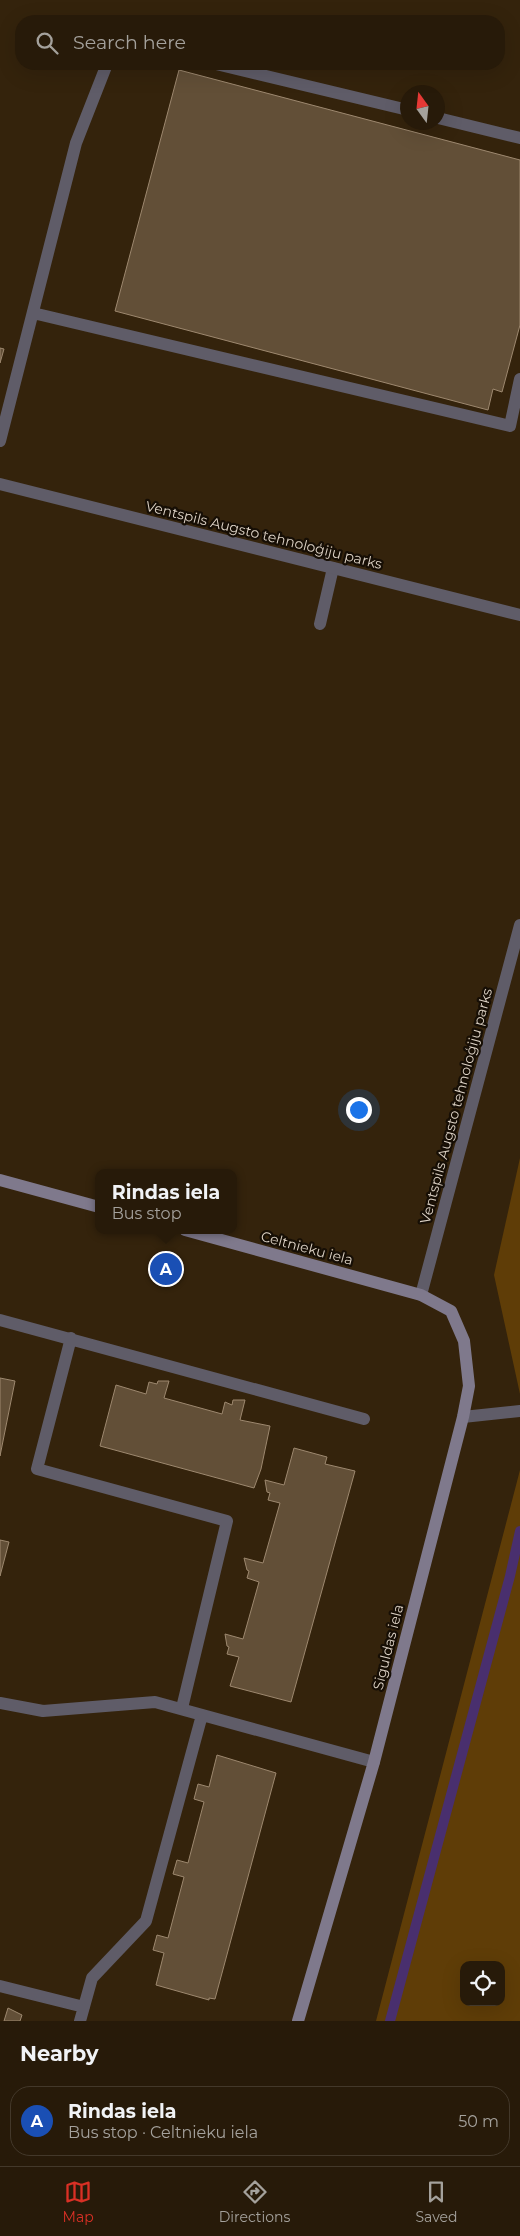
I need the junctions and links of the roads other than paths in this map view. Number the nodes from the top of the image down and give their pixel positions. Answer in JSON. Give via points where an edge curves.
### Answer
{"nodes":[{"id":1,"x":105,"y":70,"type":"edge"},
{"id":2,"x":241,"y":70,"type":"edge"},
{"id":3,"x":400,"y":108,"type":"edge"},
{"id":4,"x":445,"y":120,"type":"edge"},
{"id":5,"x":520,"y":138,"type":"edge"},
{"id":6,"x":33,"y":313,"type":"junction"},
{"id":7,"x":520,"y":379,"type":"edge"},
{"id":8,"x":0,"y":441,"type":"edge"},
{"id":9,"x":0,"y":484,"type":"edge"},
{"id":10,"x":333,"y":568,"type":"junction"},
{"id":11,"x":520,"y":616,"type":"edge"},
{"id":12,"x":320,"y":624,"type":"dead end"},
{"id":13,"x":520,"y":925,"type":"edge"},
{"id":14,"x":0,"y":1180,"type":"edge"},
{"id":15,"x":95,"y":1206,"type":"edge"},
{"id":16,"x":200,"y":1234,"type":"edge"},
{"id":17,"x":421,"y":1295,"type":"junction"},
{"id":18,"x":0,"y":1320,"type":"edge"},
{"id":19,"x":71,"y":1338,"type":"junction"},
{"id":20,"x":520,"y":1412,"type":"edge"},
{"id":21,"x":463,"y":1417,"type":"junction"},
{"id":22,"x":364,"y":1419,"type":"dead end"},
{"id":23,"x":0,"y":1702,"type":"edge"},
{"id":24,"x":182,"y":1708,"type":"junction"},
{"id":25,"x":202,"y":1715,"type":"junction"},
{"id":26,"x":374,"y":1762,"type":"junction"},
{"id":27,"x":0,"y":1986,"type":"edge"},
{"id":28,"x":84,"y":2008,"type":"junction"},
{"id":29,"x":80,"y":2021,"type":"edge"},
{"id":30,"x":298,"y":2021,"type":"edge"}],
"edges":[{"from":1,"to":6,"type":"street","via":[[76,143]]},
{"from":2,"to":3,"type":"street"},
{"from":4,"to":5,"type":"street"},
{"from":6,"to":7,"type":"street","via":[[510,426]]},
{"from":6,"to":8,"type":"street"},
{"from":9,"to":10,"type":"street","name":"Ventspils Augsto tehnoloģiju parks"},
{"from":10,"to":11,"type":"street","name":"Ventspils Augsto tehnoloģiju parks"},
{"from":10,"to":12,"type":"street"},
{"from":13,"to":17,"type":"street","name":"Ventspils Augsto tehnoloģiju parks"},
{"from":14,"to":15,"type":"street"},
{"from":16,"to":17,"type":"street","name":"Celtnieku iela"},
{"from":17,"to":21,"type":"street","name":"Siguldas iela","via":[[451,1311],[464,1341],[469,1386]]},
{"from":18,"to":19,"type":"street"},
{"from":19,"to":22,"type":"street"},
{"from":19,"to":24,"type":"street","via":[[37,1469],[227,1522]]},
{"from":20,"to":21,"type":"street"},
{"from":21,"to":26,"type":"street","name":"Siguldas iela"},
{"from":23,"to":24,"type":"street","via":[[43,1711],[155,1702]]},
{"from":24,"to":25,"type":"street"},
{"from":25,"to":26,"type":"street"},
{"from":25,"to":28,"type":"street","via":[[146,1920],[92,1978]]},
{"from":26,"to":30,"type":"street","name":"Siguldas iela"},
{"from":27,"to":28,"type":"street"},
{"from":28,"to":29,"type":"street"}]}
